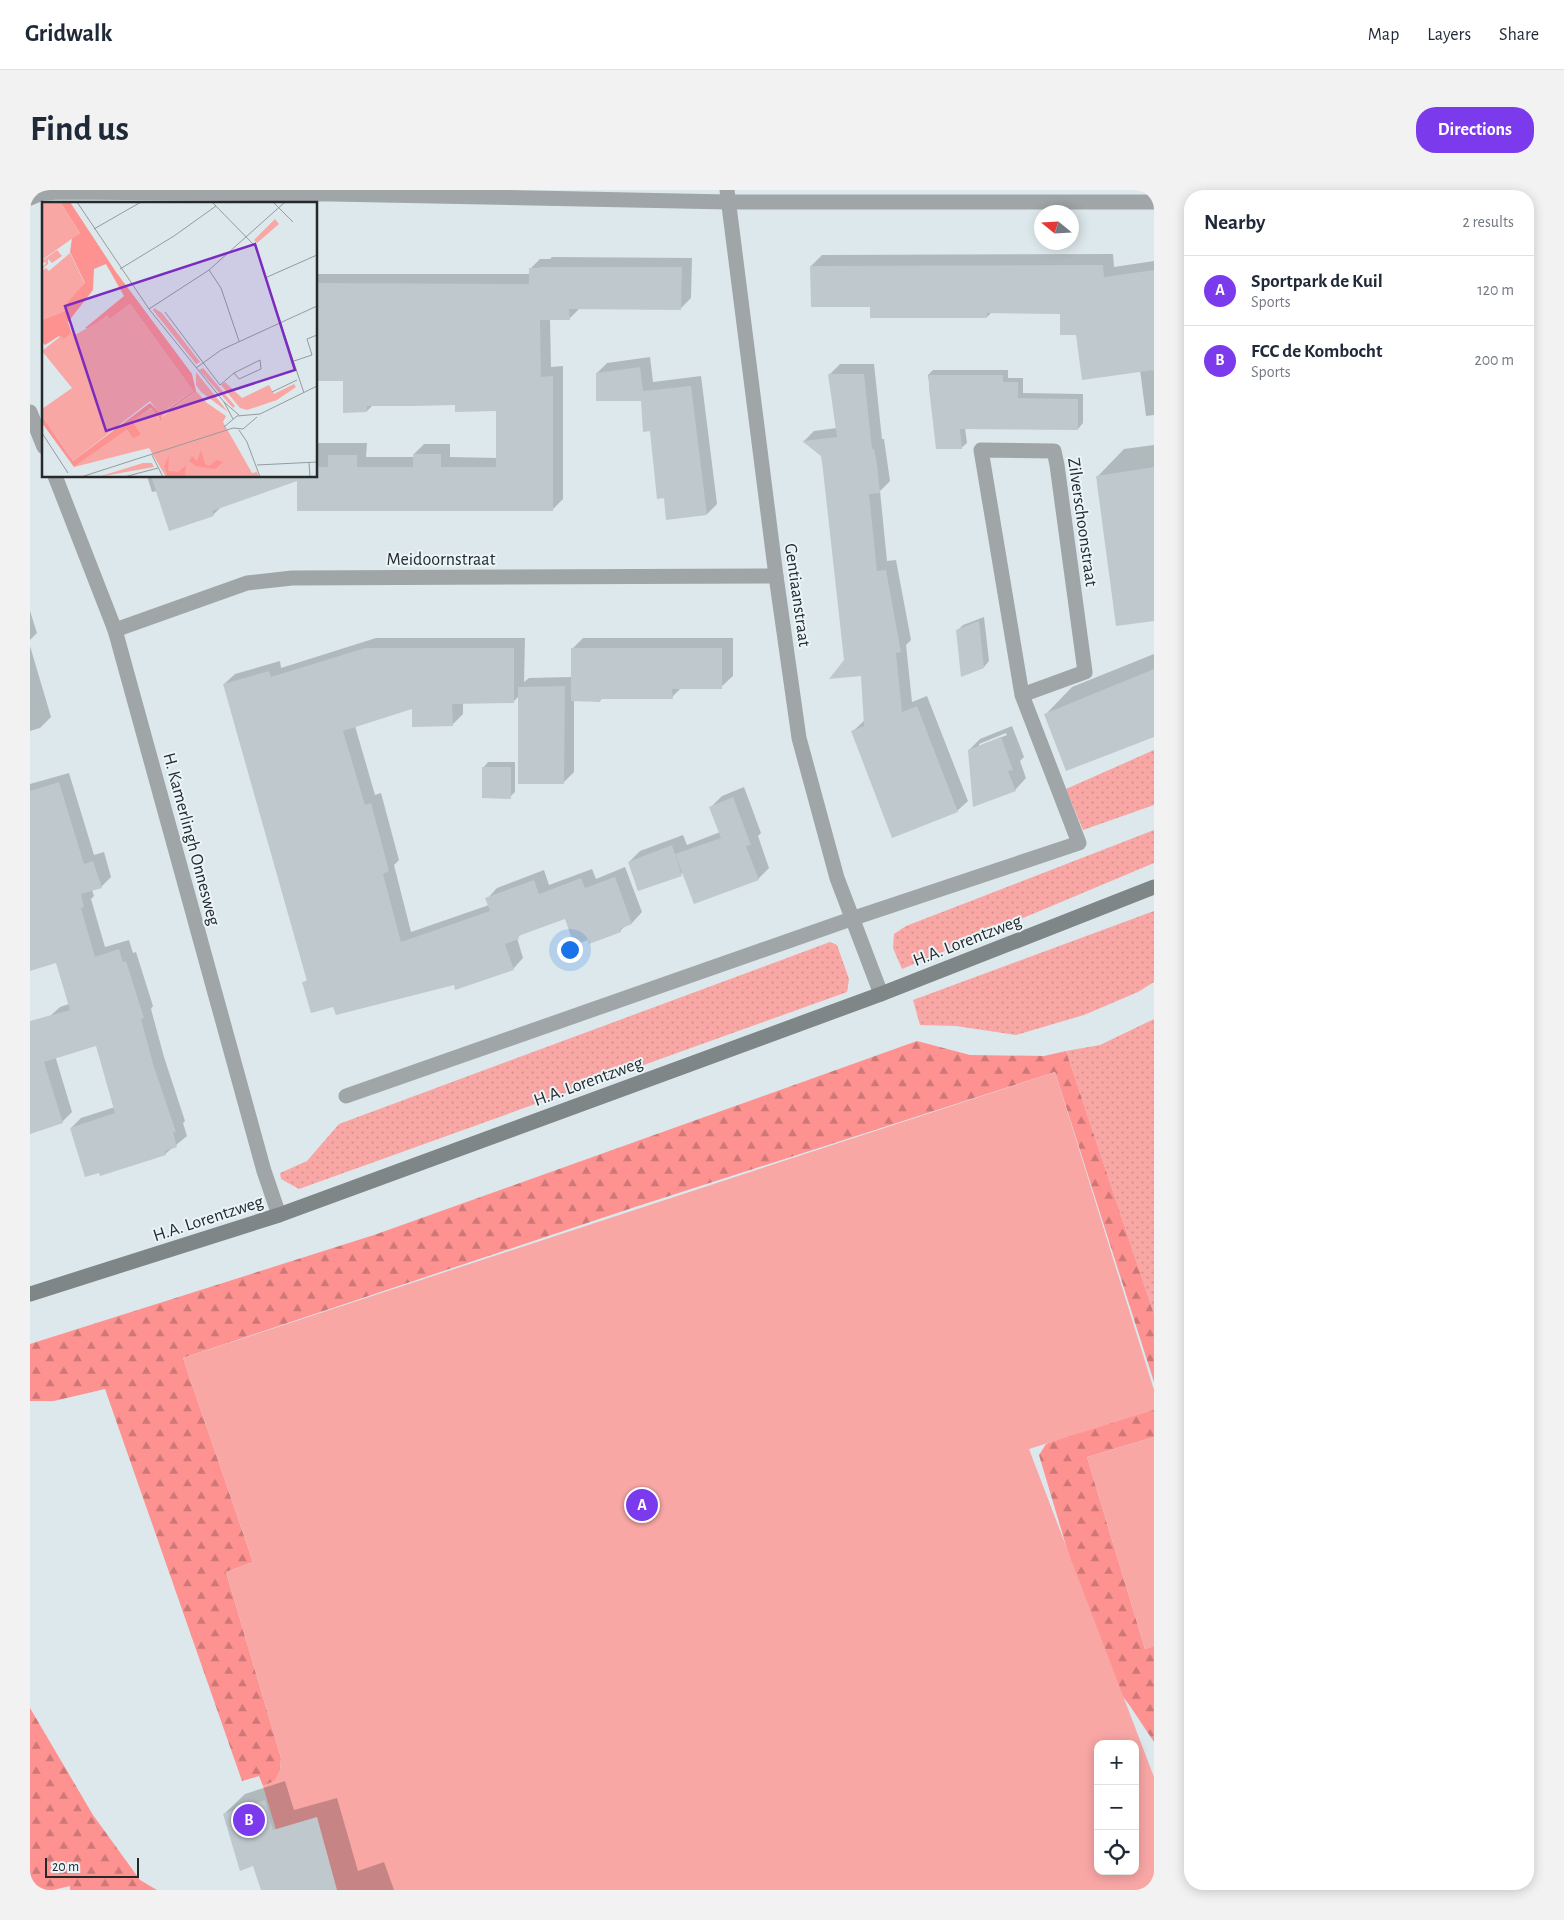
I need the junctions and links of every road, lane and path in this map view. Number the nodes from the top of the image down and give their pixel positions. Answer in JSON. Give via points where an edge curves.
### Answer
{"nodes":[{"id":1,"x":330,"y":192,"type":"edge"},
{"id":2,"x":728,"y":196,"type":"edge"},
{"id":3,"x":1080,"y":196,"type":"edge"},
{"id":4,"x":30,"y":198,"type":"edge"},
{"id":5,"x":1154,"y":202,"type":"edge"},
{"id":6,"x":30,"y":412,"type":"edge"},
{"id":7,"x":42,"y":442,"type":"edge"},
{"id":8,"x":56,"y":478,"type":"edge"},
{"id":9,"x":776,"y":576,"type":"junction"},
{"id":10,"x":115,"y":630,"type":"junction"},
{"id":11,"x":1022,"y":695,"type":"junction"},
{"id":12,"x":1154,"y":887,"type":"edge"},
{"id":13,"x":851,"y":919,"type":"junction"},
{"id":14,"x":881,"y":994,"type":"junction"},
{"id":15,"x":346,"y":1096,"type":"dead end"},
{"id":16,"x":279,"y":1216,"type":"junction"},
{"id":17,"x":30,"y":1294,"type":"edge"}],
"edges":[{"from":1,"to":2,"type":"street"},
{"from":1,"to":4,"type":"street","via":[[52,192]]},
{"from":2,"to":3,"type":"street"},
{"from":2,"to":9,"type":"street","name":"Gentiaanstraat"},
{"from":3,"to":5,"type":"street"},
{"from":6,"to":7,"type":"street"},
{"from":8,"to":10,"type":"street","name":"H. Kamerlingh Onnesweg"},
{"from":9,"to":10,"type":"street","name":"Meidoornstraat","via":[[292,578],[247,583]]},
{"from":9,"to":13,"type":"street","name":"Gentiaanstraat","via":[[799,738]]},
{"from":10,"to":16,"type":"street","name":"H. Kamerlingh Onnesweg","via":[[259,1154]]},
{"from":11,"to":11,"type":"street","name":"Zilverschoonstraat","via":[[1085,672],[1057,465],[1054,451],[981,450]]},
{"from":11,"to":13,"type":"street","name":"Zilverschoonstraat","via":[[1080,843]]},
{"from":12,"to":14,"type":"street","name":"H.A. Lorentzweg"},
{"from":13,"to":14,"type":"street","name":"Gentiaanstraat"},
{"from":13,"to":15,"type":"street"},
{"from":14,"to":16,"type":"street","name":"H.A. Lorentzweg"},
{"from":16,"to":17,"type":"street","name":"H.A. Lorentzweg"}]}
